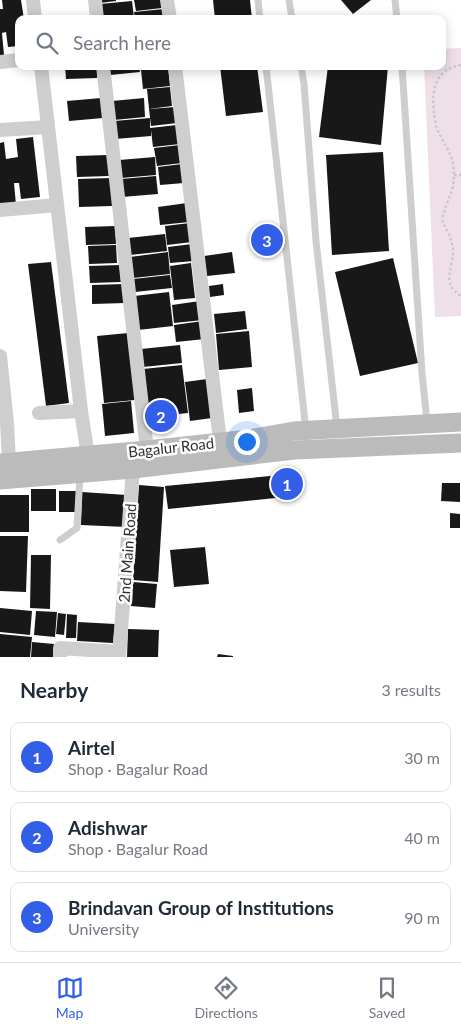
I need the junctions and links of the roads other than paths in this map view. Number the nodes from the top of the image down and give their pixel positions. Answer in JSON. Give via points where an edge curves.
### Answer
{"nodes":[{"id":1,"x":33,"y":0,"type":"edge"},
{"id":2,"x":95,"y":0,"type":"edge"},
{"id":3,"x":168,"y":0,"type":"edge"},
{"id":4,"x":258,"y":0,"type":"edge"},
{"id":5,"x":289,"y":0,"type":"edge"},
{"id":6,"x":395,"y":0,"type":"edge"},
{"id":7,"x":35,"y":15,"type":"edge"},
{"id":8,"x":97,"y":15,"type":"edge"},
{"id":9,"x":170,"y":15,"type":"edge"},
{"id":10,"x":260,"y":15,"type":"edge"},
{"id":11,"x":291,"y":15,"type":"edge"},
{"id":12,"x":397,"y":15,"type":"edge"},
{"id":13,"x":15,"y":60,"type":"edge"},
{"id":14,"x":0,"y":62,"type":"edge"},
{"id":15,"x":41,"y":70,"type":"edge"},
{"id":16,"x":103,"y":70,"type":"edge"},
{"id":17,"x":175,"y":70,"type":"edge"},
{"id":18,"x":266,"y":70,"type":"edge"},
{"id":19,"x":302,"y":70,"type":"edge"},
{"id":20,"x":402,"y":70,"type":"edge"},
{"id":21,"x":48,"y":127,"type":"junction"},
{"id":22,"x":0,"y":130,"type":"edge"},
{"id":23,"x":57,"y":205,"type":"junction"},
{"id":24,"x":0,"y":210,"type":"edge"},
{"id":25,"x":0,"y":356,"type":"edge"},
{"id":26,"x":81,"y":411,"type":"junction"},
{"id":27,"x":39,"y":413,"type":"dead end"},
{"id":28,"x":461,"y":422,"type":"edge"},
{"id":29,"x":4,"y":423,"type":"edge"},
{"id":30,"x":427,"y":424,"type":"junction"},
{"id":31,"x":337,"y":429,"type":"junction"},
{"id":32,"x":306,"y":430,"type":"junction"},
{"id":33,"x":220,"y":442,"type":"junction"},
{"id":34,"x":461,"y":442,"type":"edge"},
{"id":35,"x":146,"y":450,"type":"junction"},
{"id":36,"x":308,"y":450,"type":"junction"},
{"id":37,"x":122,"y":452,"type":"junction"},
{"id":38,"x":88,"y":456,"type":"junction"},
{"id":39,"x":5,"y":462,"type":"edge"},
{"id":40,"x":133,"y":469,"type":"junction"},
{"id":41,"x":80,"y":472,"type":"junction"},
{"id":42,"x":0,"y":480,"type":"edge"},
{"id":43,"x":60,"y":540,"type":"dead end"},
{"id":44,"x":119,"y":655,"type":"edge"},
{"id":45,"x":60,"y":657,"type":"edge"}],
"edges":[{"from":1,"to":7,"type":"street"},
{"from":2,"to":8,"type":"street"},
{"from":3,"to":9,"type":"street"},
{"from":4,"to":10,"type":"lane"},
{"from":5,"to":11,"type":"lane"},
{"from":6,"to":12,"type":"lane"},
{"from":13,"to":14,"type":"street"},
{"from":15,"to":21,"type":"street"},
{"from":16,"to":35,"type":"street"},
{"from":17,"to":33,"type":"street"},
{"from":18,"to":32,"type":"lane"},
{"from":19,"to":31,"type":"lane"},
{"from":20,"to":30,"type":"lane"},
{"from":21,"to":22,"type":"street"},
{"from":21,"to":23,"type":"street"},
{"from":23,"to":24,"type":"street"},
{"from":23,"to":26,"type":"street"},
{"from":25,"to":29,"type":"street"},
{"from":26,"to":27,"type":"street"},
{"from":26,"to":38,"type":"street"},
{"from":28,"to":30,"type":"main road","name":"Bagalur Road"},
{"from":28,"to":34,"type":"street"},
{"from":29,"to":39,"type":"street"},
{"from":30,"to":31,"type":"main road","name":"Bagalur Road"},
{"from":31,"to":32,"type":"main road","name":"Bagalur Road"},
{"from":32,"to":33,"type":"main road","name":"Bagalur Road"},
{"from":32,"to":36,"type":"lane"},
{"from":33,"to":35,"type":"main road","name":"Bagalur Road"},
{"from":34,"to":36,"type":"main road","name":"Bagalur Road"},
{"from":35,"to":37,"type":"main road","name":"Bagalur Road"},
{"from":36,"to":40,"type":"main road","name":"Bagalur Road"},
{"from":37,"to":38,"type":"main road","name":"Bagalur Road"},
{"from":37,"to":40,"type":"street"},
{"from":38,"to":39,"type":"main road","name":"Bagalur Road"},
{"from":40,"to":41,"type":"main road","name":"Bagalur Road"},
{"from":40,"to":44,"type":"street","name":"2nd Main Road"},
{"from":41,"to":42,"type":"main road","name":"Bagalur Road"},
{"from":41,"to":43,"type":"lane","via":[[77,528]]},
{"from":44,"to":45,"type":"street","via":[[60,648]]}]}
